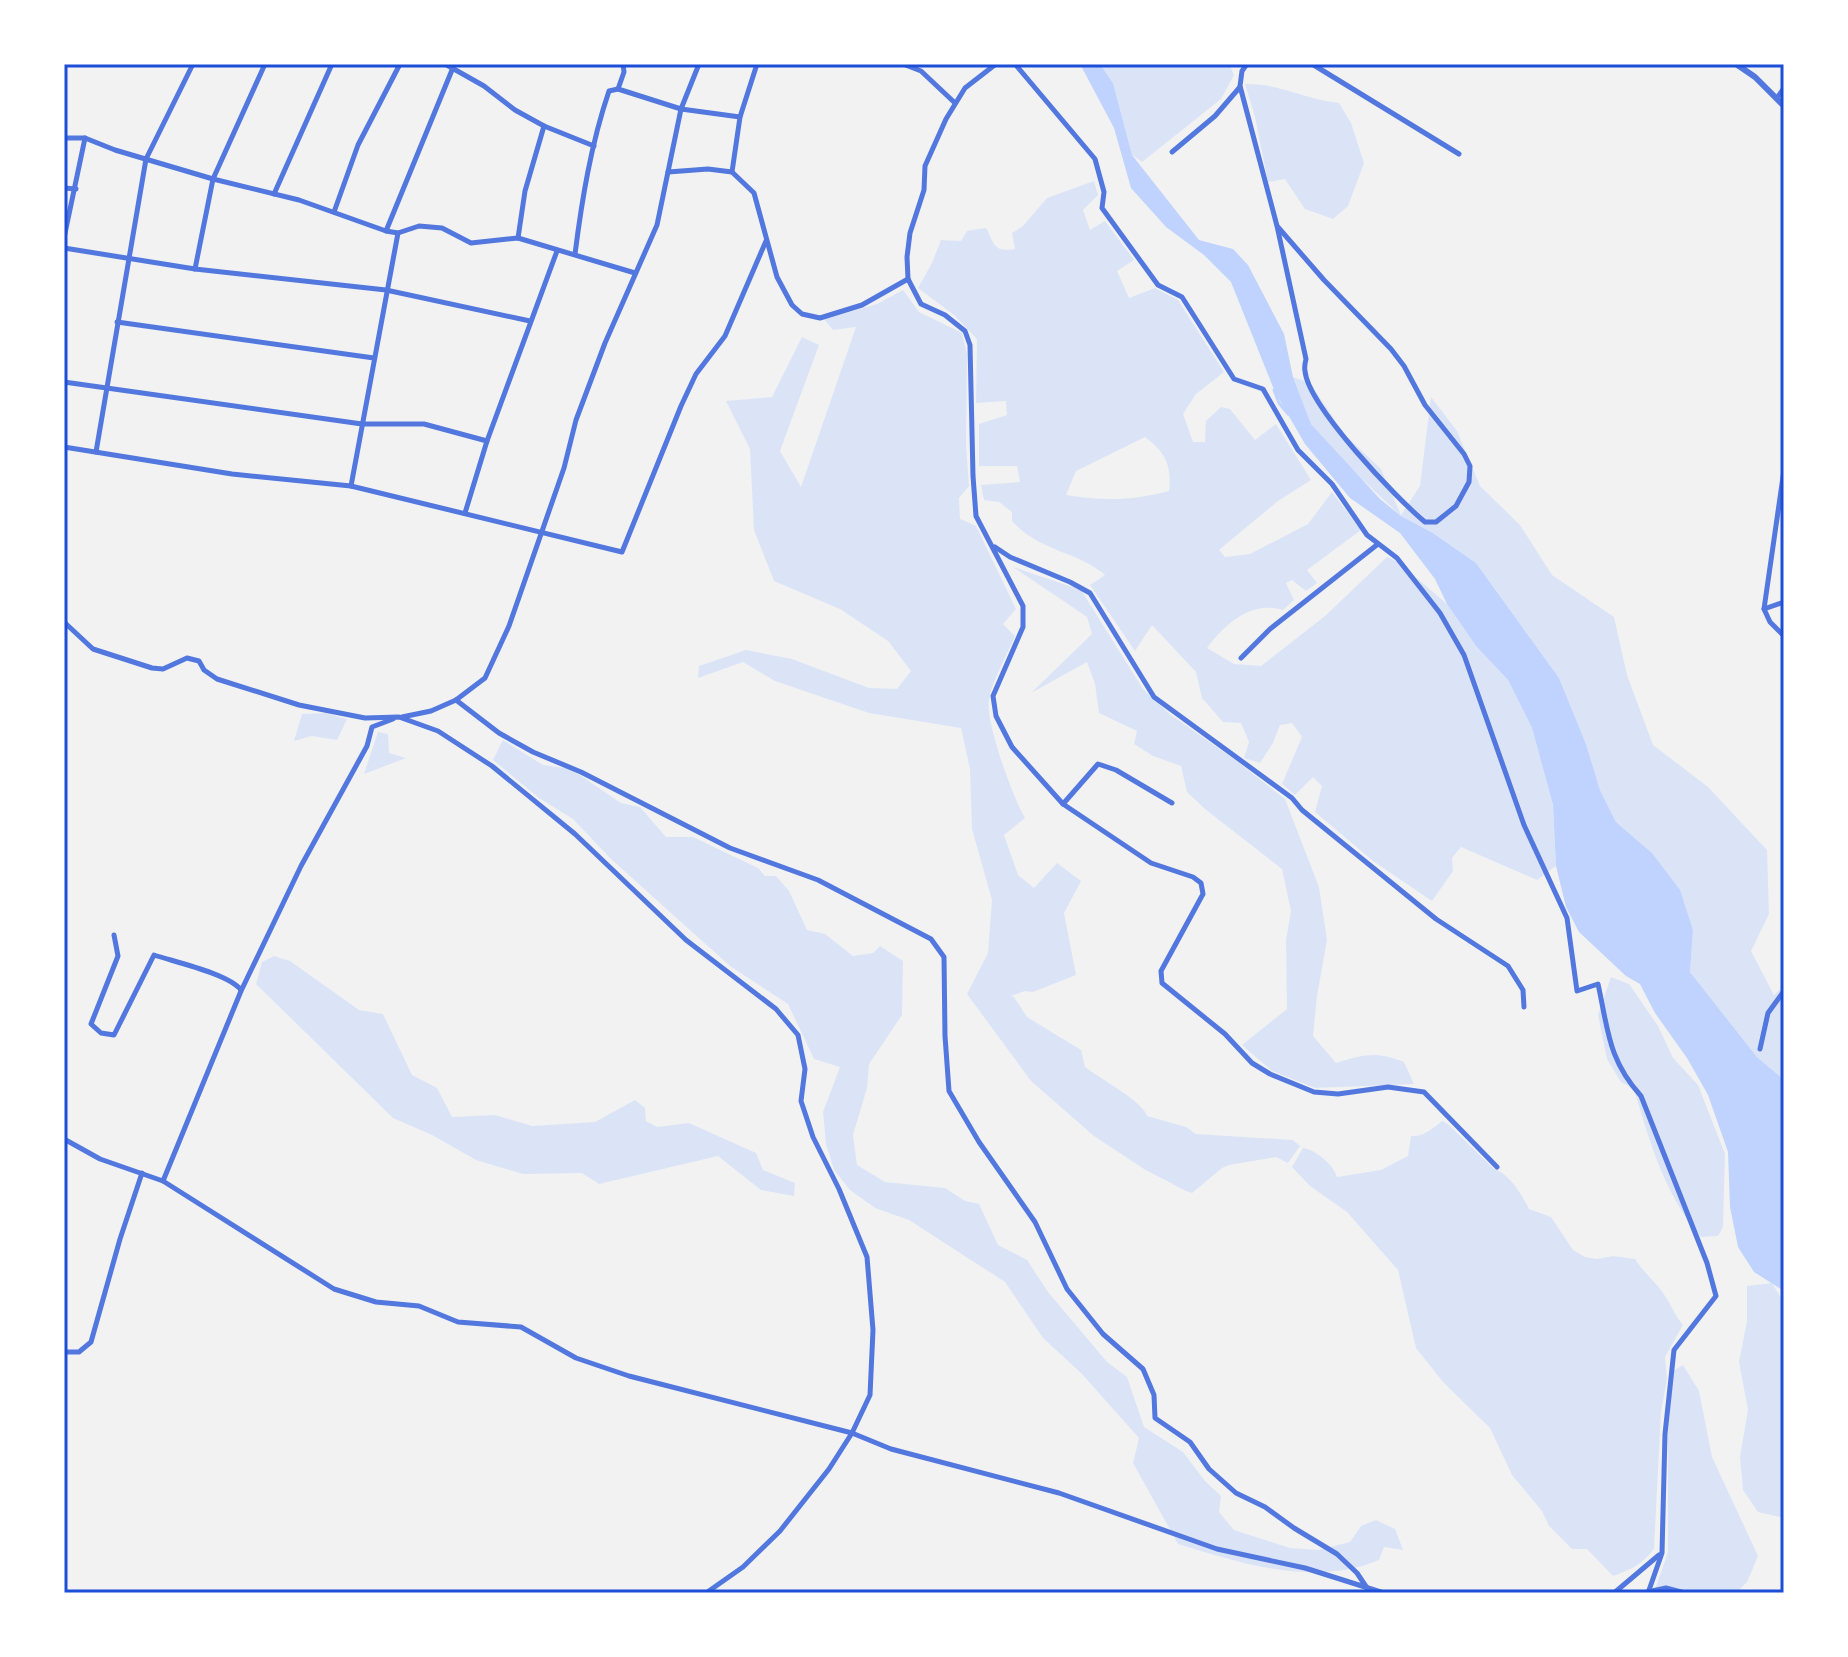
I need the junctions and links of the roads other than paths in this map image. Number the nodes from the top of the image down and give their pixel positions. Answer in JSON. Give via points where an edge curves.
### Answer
{"nodes":[{"id":1,"x":193,"y":64,"type":"edge"},
{"id":2,"x":265,"y":64,"type":"edge"},
{"id":3,"x":332,"y":64,"type":"edge"},
{"id":4,"x":400,"y":64,"type":"edge"},
{"id":5,"x":445,"y":64,"type":"edge"},
{"id":6,"x":623,"y":64,"type":"edge"},
{"id":7,"x":699,"y":64,"type":"edge"},
{"id":8,"x":757,"y":64,"type":"edge"},
{"id":9,"x":903,"y":64,"type":"edge"},
{"id":10,"x":996,"y":64,"type":"edge"},
{"id":11,"x":1015,"y":64,"type":"edge"},
{"id":12,"x":1247,"y":64,"type":"edge"},
{"id":13,"x":1312,"y":64,"type":"edge"},
{"id":14,"x":1736,"y":64,"type":"edge"},
{"id":15,"x":452,"y":70,"type":"junction"},
{"id":16,"x":1240,"y":86,"type":"junction"},
{"id":17,"x":1784,"y":88,"type":"edge"},
{"id":18,"x":618,"y":89,"type":"junction"},
{"id":19,"x":1777,"y":98,"type":"junction"},
{"id":20,"x":955,"y":103,"type":"junction"},
{"id":21,"x":1784,"y":106,"type":"edge"},
{"id":22,"x":681,"y":109,"type":"junction"},
{"id":23,"x":740,"y":117,"type":"junction"},
{"id":24,"x":544,"y":126,"type":"junction"},
{"id":25,"x":64,"y":138,"type":"edge"},
{"id":26,"x":85,"y":138,"type":"junction"},
{"id":27,"x":594,"y":146,"type":"junction"},
{"id":28,"x":1172,"y":152,"type":"dead end"},
{"id":29,"x":1459,"y":154,"type":"dead end"},
{"id":30,"x":146,"y":159,"type":"junction"},
{"id":31,"x":668,"y":172,"type":"junction"},
{"id":32,"x":732,"y":172,"type":"junction"},
{"id":33,"x":213,"y":179,"type":"junction"},
{"id":34,"x":64,"y":188,"type":"edge"},
{"id":35,"x":76,"y":189,"type":"junction"},
{"id":36,"x":274,"y":194,"type":"junction"},
{"id":37,"x":334,"y":212,"type":"junction"},
{"id":38,"x":1277,"y":226,"type":"junction"},
{"id":39,"x":386,"y":231,"type":"junction"},
{"id":40,"x":398,"y":233,"type":"junction"},
{"id":41,"x":64,"y":238,"type":"edge"},
{"id":42,"x":518,"y":238,"type":"junction"},
{"id":43,"x":766,"y":241,"type":"junction"},
{"id":44,"x":64,"y":248,"type":"edge"},
{"id":45,"x":557,"y":251,"type":"junction"},
{"id":46,"x":575,"y":254,"type":"junction"},
{"id":47,"x":128,"y":258,"type":"junction"},
{"id":48,"x":195,"y":269,"type":"junction"},
{"id":49,"x":635,"y":273,"type":"junction"},
{"id":50,"x":908,"y":279,"type":"junction"},
{"id":51,"x":386,"y":290,"type":"junction"},
{"id":52,"x":530,"y":321,"type":"junction"},
{"id":53,"x":117,"y":322,"type":"junction"},
{"id":54,"x":374,"y":358,"type":"junction"},
{"id":55,"x":64,"y":382,"type":"edge"},
{"id":56,"x":106,"y":388,"type":"junction"},
{"id":57,"x":362,"y":424,"type":"junction"},
{"id":58,"x":487,"y":441,"type":"junction"},
{"id":59,"x":64,"y":447,"type":"edge"},
{"id":60,"x":96,"y":452,"type":"junction"},
{"id":61,"x":1784,"y":470,"type":"edge"},
{"id":62,"x":351,"y":486,"type":"junction"},
{"id":63,"x":465,"y":513,"type":"junction"},
{"id":64,"x":543,"y":532,"type":"junction"},
{"id":65,"x":1379,"y":543,"type":"junction"},
{"id":66,"x":992,"y":544,"type":"junction"},
{"id":67,"x":1784,"y":602,"type":"edge"},
{"id":68,"x":1764,"y":609,"type":"junction"},
{"id":69,"x":64,"y":622,"type":"edge"},
{"id":70,"x":1784,"y":636,"type":"edge"},
{"id":71,"x":1241,"y":658,"type":"dead end"},
{"id":72,"x":456,"y":700,"type":"junction"},
{"id":73,"x":399,"y":717,"type":"junction"},
{"id":74,"x":1172,"y":803,"type":"dead end"},
{"id":75,"x":1063,"y":804,"type":"junction"},
{"id":76,"x":114,"y":935,"type":"dead end"},
{"id":77,"x":241,"y":991,"type":"junction"},
{"id":78,"x":1784,"y":991,"type":"edge"},
{"id":79,"x":1524,"y":1007,"type":"dead end"},
{"id":80,"x":1760,"y":1049,"type":"dead end"},
{"id":81,"x":64,"y":1139,"type":"edge"},
{"id":82,"x":1497,"y":1167,"type":"dead end"},
{"id":83,"x":143,"y":1173,"type":"junction"},
{"id":84,"x":163,"y":1181,"type":"junction"},
{"id":85,"x":64,"y":1352,"type":"edge"},
{"id":86,"x":852,"y":1433,"type":"junction"},
{"id":87,"x":1662,"y":1553,"type":"junction"},
{"id":88,"x":1367,"y":1589,"type":"junction"},
{"id":89,"x":706,"y":1593,"type":"edge"},
{"id":90,"x":1384,"y":1593,"type":"edge"},
{"id":91,"x":1614,"y":1593,"type":"edge"},
{"id":92,"x":1647,"y":1593,"type":"edge"},
{"id":93,"x":1685,"y":1593,"type":"edge"}],
"edges":[{"from":1,"to":30,"type":"street"},
{"from":2,"to":33,"type":"street"},
{"from":3,"to":36,"type":"street"},
{"from":4,"to":37,"type":"street","via":[[358,145]]},
{"from":5,"to":15,"type":"street"},
{"from":6,"to":18,"type":"street"},
{"from":7,"to":22,"type":"street"},
{"from":8,"to":23,"type":"street"},
{"from":9,"to":20,"type":"street","via":[[921,71]]},
{"from":10,"to":20,"type":"street"},
{"from":11,"to":65,"type":"street","via":[[1095,159],[1104,192],[1102,208],[1158,285],[1182,297],[1234,379],[1263,389],[1298,450]]},
{"from":12,"to":16,"type":"street"},
{"from":13,"to":29,"type":"street"},
{"from":14,"to":19,"type":"street"},
{"from":15,"to":24,"type":"street"},
{"from":15,"to":39,"type":"street"},
{"from":16,"to":28,"type":"street","via":[[1215,116]]},
{"from":16,"to":38,"type":"street"},
{"from":17,"to":19,"type":"street"},
{"from":18,"to":22,"type":"street"},
{"from":18,"to":27,"type":"street","via":[[609,91]]},
{"from":19,"to":21,"type":"street"},
{"from":20,"to":50,"type":"street","via":[[925,166],[924,190],[910,233]]},
{"from":22,"to":23,"type":"street"},
{"from":22,"to":31,"type":"street"},
{"from":23,"to":32,"type":"street"},
{"from":24,"to":27,"type":"street"},
{"from":24,"to":42,"type":"street"},
{"from":25,"to":26,"type":"street"},
{"from":26,"to":30,"type":"street"},
{"from":26,"to":35,"type":"street"},
{"from":27,"to":46,"type":"street"},
{"from":30,"to":33,"type":"street"},
{"from":30,"to":47,"type":"street"},
{"from":31,"to":32,"type":"street"},
{"from":31,"to":49,"type":"street","via":[[657,225]]},
{"from":32,"to":43,"type":"street","via":[[754,193]]},
{"from":33,"to":36,"type":"street"},
{"from":33,"to":48,"type":"street"},
{"from":34,"to":35,"type":"street"},
{"from":35,"to":41,"type":"street"},
{"from":36,"to":37,"type":"street"},
{"from":37,"to":39,"type":"street"},
{"from":38,"to":38,"type":"street","via":[[1391,349],[1425,405],[1464,454],[1470,466],[1464,495],[1436,522],[1425,522],[1372,469],[1312,391]]},
{"from":39,"to":40,"type":"street"},
{"from":40,"to":42,"type":"street","via":[[419,226],[442,228],[471,243]]},
{"from":40,"to":51,"type":"street"},
{"from":42,"to":45,"type":"street"},
{"from":43,"to":50,"type":"street","via":[[792,305],[812,318],[862,305]]},
{"from":43,"to":64,"type":"street","via":[[725,336],[696,374],[681,406],[622,552]]},
{"from":44,"to":47,"type":"street"},
{"from":45,"to":46,"type":"street"},
{"from":45,"to":52,"type":"street"},
{"from":46,"to":49,"type":"street"},
{"from":47,"to":48,"type":"street"},
{"from":47,"to":53,"type":"street"},
{"from":48,"to":51,"type":"street"},
{"from":49,"to":64,"type":"street","via":[[576,420]]},
{"from":50,"to":66,"type":"street","via":[[921,304],[965,331],[970,345],[976,516]]},
{"from":51,"to":52,"type":"street"},
{"from":51,"to":54,"type":"street"},
{"from":52,"to":58,"type":"street"},
{"from":53,"to":54,"type":"street"},
{"from":53,"to":56,"type":"street"},
{"from":54,"to":57,"type":"street"},
{"from":55,"to":56,"type":"street"},
{"from":56,"to":57,"type":"street"},
{"from":56,"to":60,"type":"street"},
{"from":57,"to":58,"type":"street","via":[[424,424]]},
{"from":57,"to":62,"type":"street"},
{"from":58,"to":63,"type":"street"},
{"from":59,"to":60,"type":"street"},
{"from":60,"to":62,"type":"street"},
{"from":61,"to":68,"type":"street"},
{"from":62,"to":63,"type":"street"},
{"from":63,"to":64,"type":"street"},
{"from":64,"to":72,"type":"street","via":[[485,678]]},
{"from":65,"to":71,"type":"street"},
{"from":65,"to":87,"type":"street","via":[[1440,613],[1464,655],[1524,825],[1567,918],[1577,991],[1598,984],[1613,1057],[1641,1096],[1707,1263],[1716,1296],[1674,1350],[1665,1434]]},
{"from":66,"to":75,"type":"street","via":[[1023,606],[1023,627],[993,696],[996,716],[1012,747]]},
{"from":66,"to":79,"type":"street","via":[[1090,593],[1154,697],[1292,798],[1436,919],[1508,966],[1523,990]]},
{"from":67,"to":68,"type":"street"},
{"from":68,"to":70,"type":"street"},
{"from":69,"to":73,"type":"street","via":[[93,649],[152,668],[187,658],[199,661],[217,679],[299,705],[365,718]]},
{"from":72,"to":73,"type":"street"},
{"from":72,"to":88,"type":"street","via":[[533,752],[730,848],[818,880],[931,939],[944,957],[949,1091],[1035,1222],[1067,1289],[1103,1334],[1143,1369],[1154,1395],[1155,1418],[1190,1442],[1236,1493],[1337,1554]]},
{"from":73,"to":77,"type":"street","via":[[372,727]]},
{"from":73,"to":86,"type":"street","via":[[438,731],[492,766],[575,834],[686,940],[776,1009],[798,1035],[805,1069],[801,1101],[867,1257],[873,1330],[870,1395]]},
{"from":74,"to":75,"type":"street","via":[[1098,764]]},
{"from":75,"to":82,"type":"street","via":[[1151,863],[1201,883],[1203,894],[1161,971],[1162,983],[1252,1063],[1314,1092],[1388,1087],[1424,1092]]},
{"from":76,"to":77,"type":"street","via":[[118,956],[91,1024],[101,1033],[114,1035],[154,955],[237,985]]},
{"from":77,"to":84,"type":"street"},
{"from":78,"to":80,"type":"street","via":[[1768,1013]]},
{"from":81,"to":83,"type":"street","via":[[100,1159]]},
{"from":83,"to":84,"type":"street"},
{"from":83,"to":85,"type":"street","via":[[91,1342],[79,1352]]},
{"from":84,"to":86,"type":"street","via":[[334,1289],[376,1302],[419,1306],[458,1322],[521,1327],[576,1358],[629,1376]]},
{"from":86,"to":88,"type":"street","via":[[891,1449],[1059,1493],[1217,1549],[1305,1568]]},
{"from":86,"to":89,"type":"street","via":[[780,1531]]},
{"from":87,"to":91,"type":"street"},
{"from":87,"to":92,"type":"street"},
{"from":88,"to":90,"type":"street"},
{"from":92,"to":93,"type":"street","via":[[1666,1588]]}]}
